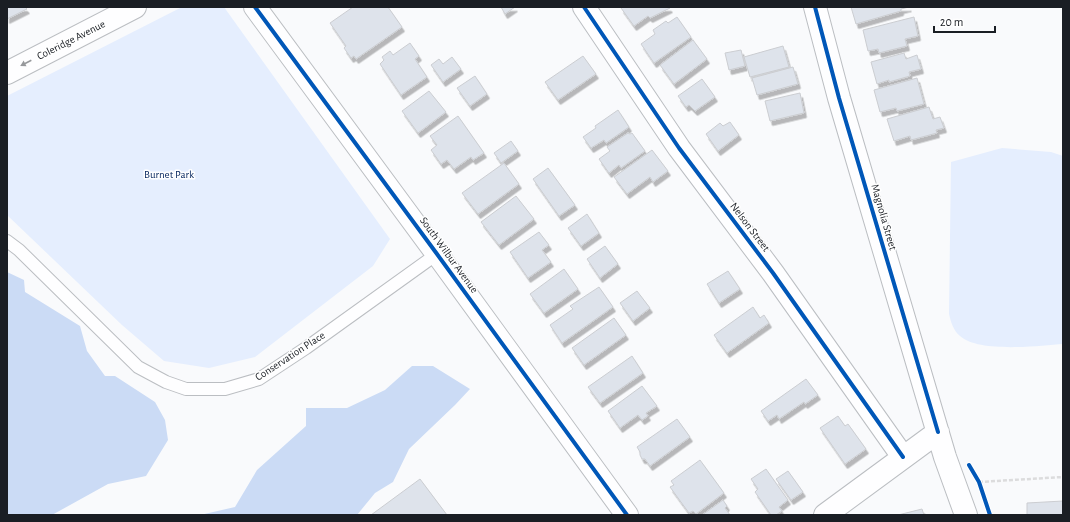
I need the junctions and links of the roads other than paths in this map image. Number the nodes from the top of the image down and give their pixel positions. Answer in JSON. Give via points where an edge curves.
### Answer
{"nodes":[{"id":1,"x":136,"y":7,"type":"edge"},
{"id":2,"x":255,"y":7,"type":"edge"},
{"id":3,"x":584,"y":7,"type":"edge"},
{"id":4,"x":815,"y":7,"type":"edge"},
{"id":5,"x":7,"y":73,"type":"edge"},
{"id":6,"x":7,"y":241,"type":"edge"},
{"id":7,"x":437,"y":254,"type":"junction"},
{"id":8,"x":938,"y":432,"type":"junction"},
{"id":9,"x":903,"y":457,"type":"junction"},
{"id":10,"x":627,"y":515,"type":"edge"},
{"id":11,"x":826,"y":515,"type":"edge"},
{"id":12,"x":966,"y":515,"type":"edge"}],
"edges":[{"from":1,"to":5,"type":"street","name":"Coleridge Avenue","one_way":true},
{"from":2,"to":7,"type":"street","name":"South Wilbur Avenue"},
{"from":3,"to":9,"type":"street","name":"Nelson Street","via":[[679,148],[773,273]]},
{"from":4,"to":8,"type":"street","name":"Magnolia Street","via":[[839,98]]},
{"from":6,"to":7,"type":"lane","name":"Conservation Place","via":[[138,367],[166,382],[186,388],[225,388],[259,379]]},
{"from":7,"to":10,"type":"street","name":"South Wilbur Avenue"},
{"from":8,"to":9,"type":"street"},
{"from":8,"to":12,"type":"street","name":"Magnolia Street"},
{"from":9,"to":11,"type":"street"}]}
